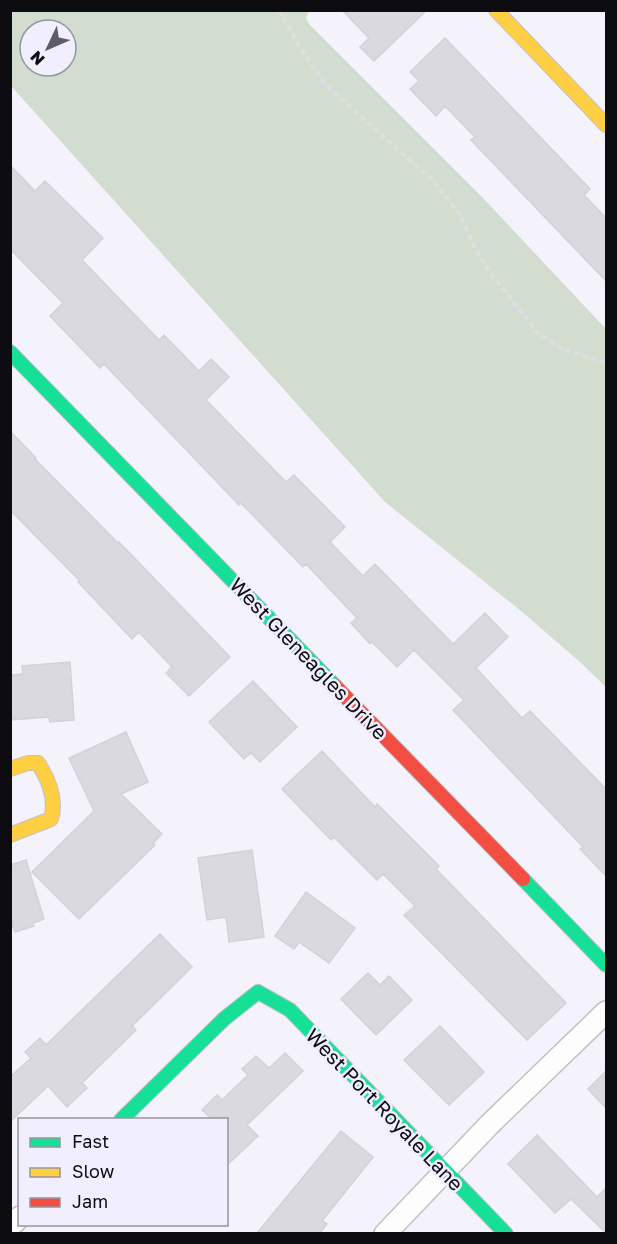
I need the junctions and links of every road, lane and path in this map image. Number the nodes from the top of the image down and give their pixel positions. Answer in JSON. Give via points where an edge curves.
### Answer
{"nodes":[{"id":1,"x":279,"y":10,"type":"edge"},
{"id":2,"x":496,"y":10,"type":"edge"},
{"id":3,"x":606,"y":125,"type":"edge"},
{"id":4,"x":10,"y":352,"type":"edge"},
{"id":5,"x":606,"y":363,"type":"edge"},
{"id":6,"x":10,"y":769,"type":"edge"},
{"id":7,"x":10,"y":835,"type":"edge"},
{"id":8,"x":606,"y":965,"type":"edge"},
{"id":9,"x":606,"y":1012,"type":"edge"},
{"id":10,"x":121,"y":1118,"type":"edge"},
{"id":11,"x":445,"y":1171,"type":"junction"},
{"id":12,"x":385,"y":1233,"type":"edge"},
{"id":13,"x":506,"y":1233,"type":"edge"}],
"edges":[{"from":1,"to":5,"type":"path","via":[[326,85],[432,180],[459,213],[492,275],[537,332],[563,349]]},
{"from":2,"to":3,"type":"street"},
{"from":4,"to":8,"type":"street","name":"West Gleneagles Drive"},
{"from":6,"to":7,"type":"street","via":[[38,764],[54,811],[51,819]]},
{"from":9,"to":11,"type":"street"},
{"from":10,"to":11,"type":"street","name":"West Port Royale Lane","via":[[224,1019],[258,992],[290,1011]]},
{"from":11,"to":12,"type":"street"},
{"from":11,"to":13,"type":"street","name":"West Port Royale Lane"}]}
